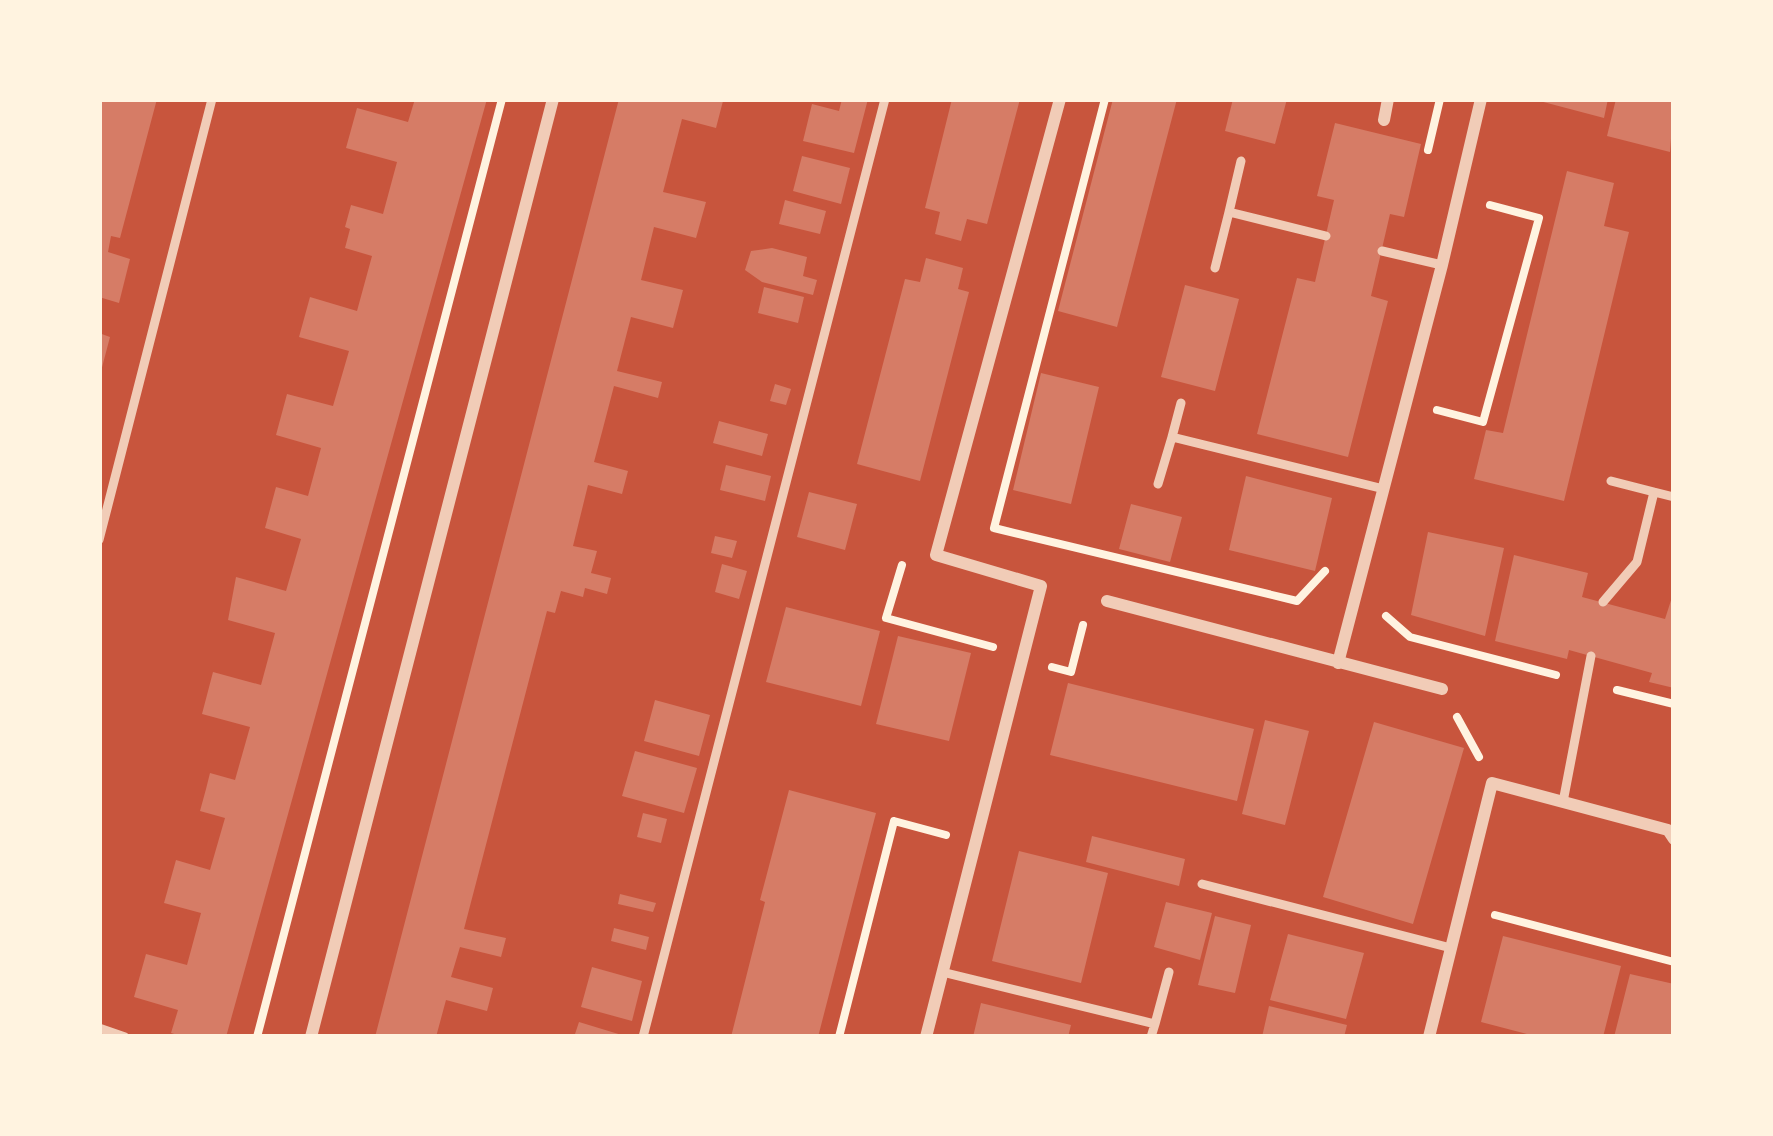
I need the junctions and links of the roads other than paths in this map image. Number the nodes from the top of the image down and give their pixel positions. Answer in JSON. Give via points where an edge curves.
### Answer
{"nodes":[{"id":1,"x":212,"y":99,"type":"edge"},
{"id":2,"x":553,"y":99,"type":"edge"},
{"id":3,"x":885,"y":99,"type":"edge"},
{"id":4,"x":1060,"y":99,"type":"edge"},
{"id":5,"x":1388,"y":99,"type":"edge"},
{"id":6,"x":1480,"y":99,"type":"edge"},
{"id":7,"x":1384,"y":120,"type":"dead end"},
{"id":8,"x":1241,"y":161,"type":"dead end"},
{"id":9,"x":1228,"y":212,"type":"junction"},
{"id":10,"x":1325,"y":236,"type":"dead end"},
{"id":11,"x":1382,"y":251,"type":"dead end"},
{"id":12,"x":1442,"y":265,"type":"junction"},
{"id":13,"x":1215,"y":268,"type":"dead end"},
{"id":14,"x":1181,"y":403,"type":"dead end"},
{"id":15,"x":1172,"y":437,"type":"junction"},
{"id":16,"x":1611,"y":481,"type":"dead end"},
{"id":17,"x":1158,"y":484,"type":"dead end"},
{"id":18,"x":1384,"y":489,"type":"junction"},
{"id":19,"x":1654,"y":492,"type":"junction"},
{"id":20,"x":1674,"y":497,"type":"edge"},
{"id":21,"x":99,"y":540,"type":"edge"},
{"id":22,"x":1106,"y":602,"type":"dead end"},
{"id":23,"x":1603,"y":602,"type":"dead end"},
{"id":24,"x":1591,"y":656,"type":"dead end"},
{"id":25,"x":1338,"y":662,"type":"junction"},
{"id":26,"x":1442,"y":689,"type":"road end"},
{"id":27,"x":1563,"y":802,"type":"junction"},
{"id":28,"x":1674,"y":839,"type":"edge"},
{"id":29,"x":1202,"y":884,"type":"dead end"},
{"id":30,"x":1451,"y":948,"type":"junction"},
{"id":31,"x":942,"y":972,"type":"junction"},
{"id":32,"x":1169,"y":972,"type":"dead end"},
{"id":33,"x":1155,"y":1024,"type":"junction"},
{"id":34,"x":99,"y":1028,"type":"edge"},
{"id":35,"x":125,"y":1037,"type":"edge"},
{"id":36,"x":311,"y":1037,"type":"edge"},
{"id":37,"x":644,"y":1037,"type":"edge"},
{"id":38,"x":926,"y":1037,"type":"edge"},
{"id":39,"x":1151,"y":1037,"type":"edge"},
{"id":40,"x":1430,"y":1037,"type":"edge"}],
"edges":[{"from":1,"to":21,"type":"lane"},
{"from":2,"to":36,"type":"street"},
{"from":3,"to":37,"type":"lane"},
{"from":4,"to":31,"type":"street","via":[[937,555],[1041,586]]},
{"from":5,"to":7,"type":"street"},
{"from":6,"to":12,"type":"street"},
{"from":8,"to":9,"type":"lane"},
{"from":9,"to":10,"type":"lane"},
{"from":9,"to":13,"type":"lane"},
{"from":11,"to":12,"type":"lane"},
{"from":12,"to":18,"type":"street"},
{"from":14,"to":15,"type":"lane"},
{"from":15,"to":17,"type":"lane"},
{"from":15,"to":18,"type":"lane"},
{"from":16,"to":19,"type":"lane"},
{"from":18,"to":25,"type":"street"},
{"from":19,"to":20,"type":"lane"},
{"from":19,"to":23,"type":"lane","via":[[1637,562]]},
{"from":22,"to":25,"type":"street"},
{"from":24,"to":27,"type":"lane"},
{"from":25,"to":26,"type":"street"},
{"from":27,"to":28,"type":"street","via":[[1668,830]]},
{"from":27,"to":30,"type":"street","via":[[1492,783]]},
{"from":29,"to":30,"type":"lane"},
{"from":30,"to":40,"type":"street"},
{"from":31,"to":33,"type":"lane"},
{"from":31,"to":38,"type":"street"},
{"from":32,"to":33,"type":"lane"},
{"from":33,"to":39,"type":"lane"},
{"from":34,"to":35,"type":"lane"}]}
